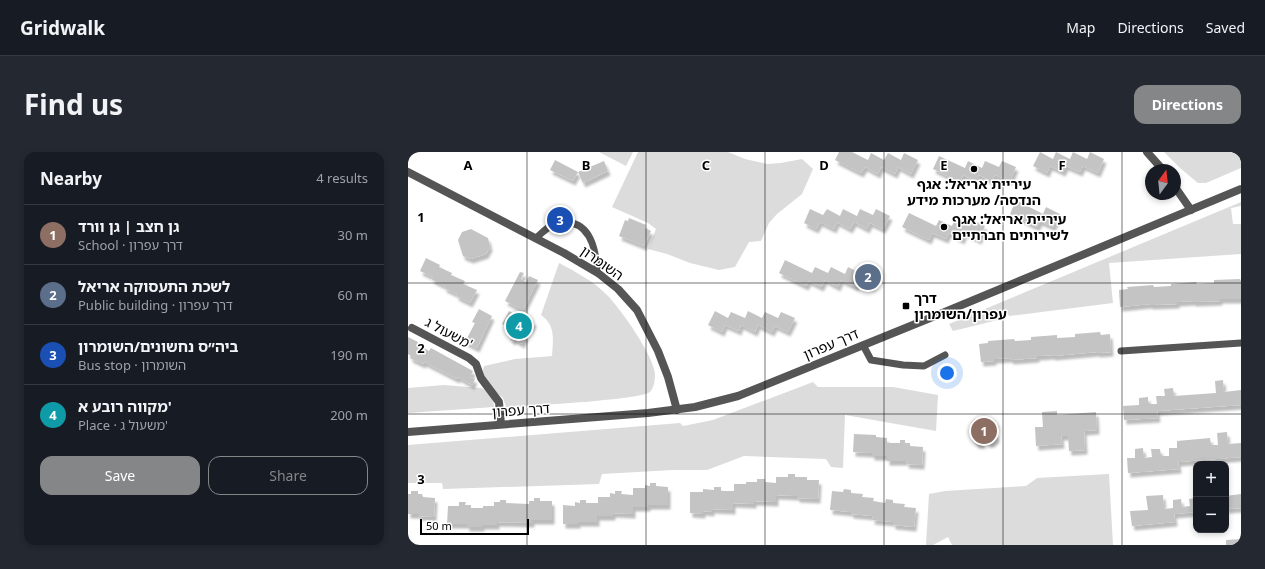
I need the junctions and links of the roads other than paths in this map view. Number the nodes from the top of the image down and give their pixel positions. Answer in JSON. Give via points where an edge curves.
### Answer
{"nodes":[{"id":1,"x":1147,"y":152,"type":"edge"},
{"id":2,"x":1158,"y":164,"type":"edge"},
{"id":3,"x":408,"y":172,"type":"edge"},
{"id":4,"x":1241,"y":189,"type":"edge"},
{"id":5,"x":1181,"y":196,"type":"edge"},
{"id":6,"x":1191,"y":210,"type":"junction"},
{"id":7,"x":536,"y":238,"type":"junction"},
{"id":8,"x":598,"y":273,"type":"junction"},
{"id":9,"x":412,"y":328,"type":"dead end"},
{"id":10,"x":1241,"y":343,"type":"edge"},
{"id":11,"x":863,"y":345,"type":"junction"},
{"id":12,"x":1121,"y":352,"type":"dead end"},
{"id":13,"x":945,"y":355,"type":"dead end"},
{"id":14,"x":677,"y":410,"type":"junction"},
{"id":15,"x":501,"y":424,"type":"junction"},
{"id":16,"x":408,"y":432,"type":"edge"}],
"edges":[{"from":1,"to":2,"type":"street"},
{"from":3,"to":7,"type":"street","name":"השומרון"},
{"from":4,"to":6,"type":"street","name":"דרך עפרון"},
{"from":5,"to":6,"type":"street"},
{"from":6,"to":11,"type":"street","name":"דרך עפרון"},
{"from":7,"to":8,"type":"street","name":"השומרון"},
{"from":7,"to":8,"type":"lane","via":[[550,226],[564,222],[580,225],[588,234],[594,250]]},
{"from":8,"to":14,"type":"street","name":"השומרון","via":[[618,289],[637,310],[658,351]]},
{"from":9,"to":15,"type":"street","name":"משעול ג'","via":[[476,364],[481,378],[500,402]]},
{"from":10,"to":12,"type":"lane"},
{"from":11,"to":13,"type":"lane","via":[[871,360],[903,365],[924,366]]},
{"from":11,"to":14,"type":"street","name":"דרך עפרון","via":[[738,396]]},
{"from":14,"to":15,"type":"street","name":"דרך עפרון"},
{"from":15,"to":16,"type":"street","name":"דרך עפרון"}]}
